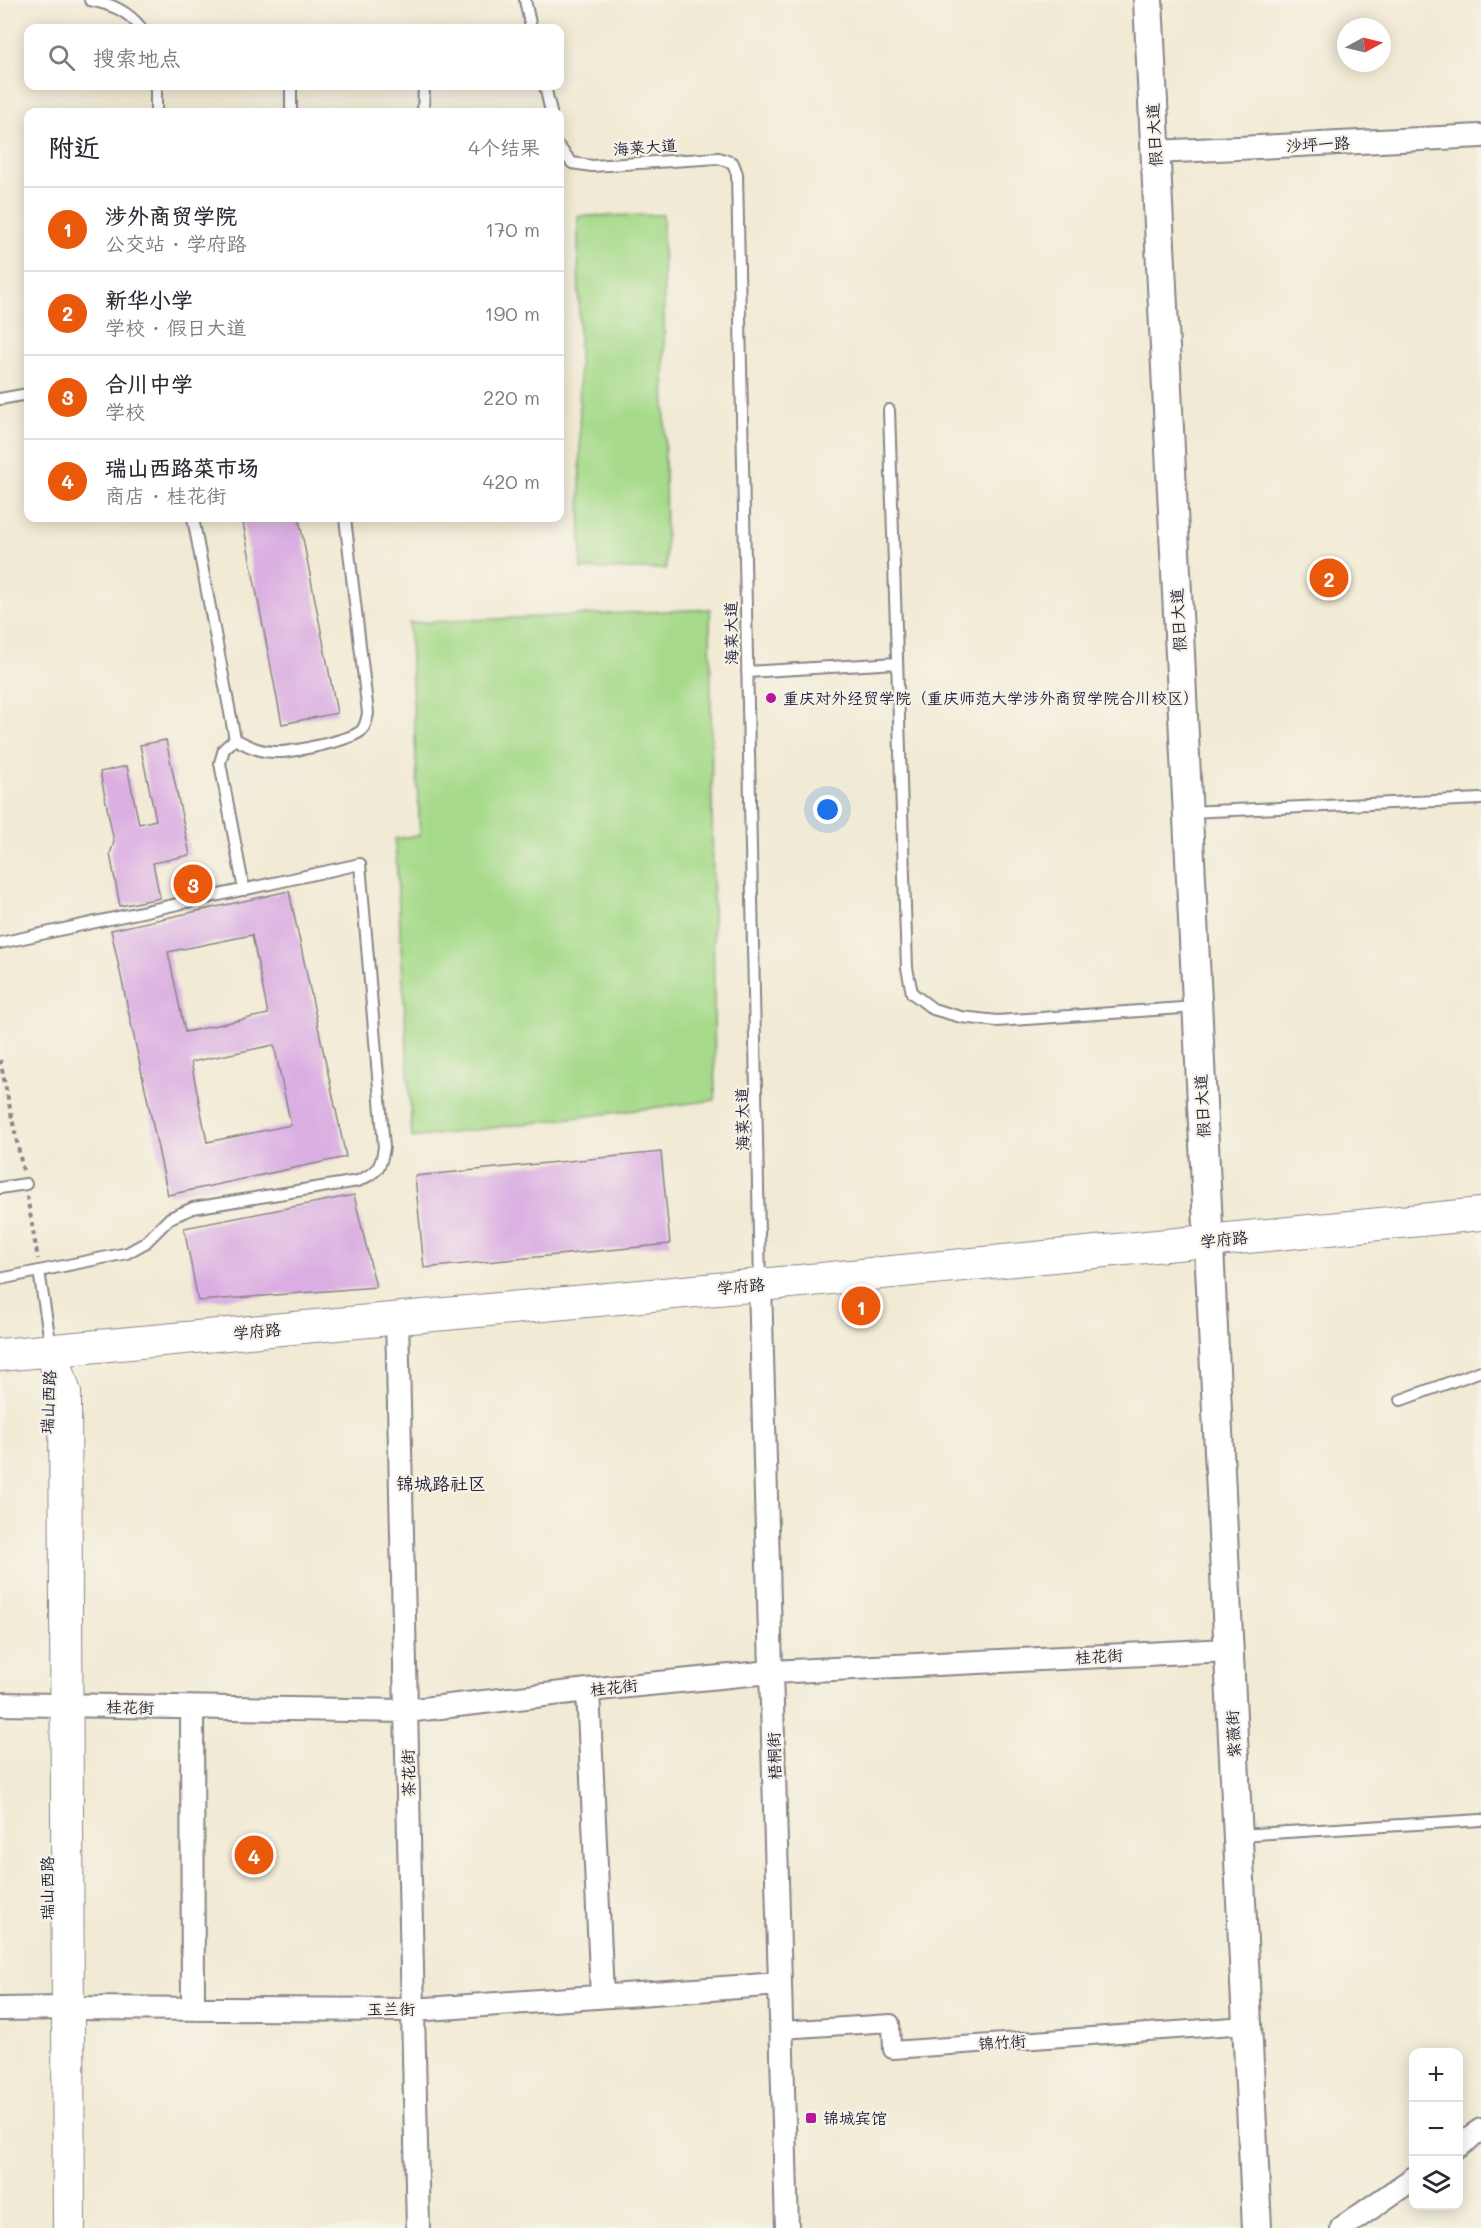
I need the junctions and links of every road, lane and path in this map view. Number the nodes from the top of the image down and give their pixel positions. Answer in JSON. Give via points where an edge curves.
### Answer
{"nodes":[{"id":1,"x":90,"y":0,"type":"edge"},
{"id":2,"x":525,"y":0,"type":"edge"},
{"id":3,"x":1148,"y":0,"type":"edge"},
{"id":4,"x":138,"y":24,"type":"edge"},
{"id":5,"x":530,"y":24,"type":"edge"},
{"id":6,"x":156,"y":90,"type":"edge"},
{"id":7,"x":291,"y":90,"type":"edge"},
{"id":8,"x":424,"y":90,"type":"edge"},
{"id":9,"x":546,"y":90,"type":"edge"},
{"id":10,"x":156,"y":108,"type":"edge"},
{"id":11,"x":291,"y":108,"type":"edge"},
{"id":12,"x":423,"y":108,"type":"edge"},
{"id":13,"x":550,"y":108,"type":"edge"},
{"id":14,"x":1481,"y":136,"type":"edge"},
{"id":15,"x":1155,"y":152,"type":"junction"},
{"id":16,"x":564,"y":153,"type":"edge"},
{"id":17,"x":24,"y":395,"type":"edge"},
{"id":18,"x":0,"y":399,"type":"edge"},
{"id":19,"x":889,"y":410,"type":"dead end"},
{"id":20,"x":194,"y":522,"type":"edge"},
{"id":21,"x":345,"y":522,"type":"edge"},
{"id":22,"x":897,"y":663,"type":"junction"},
{"id":23,"x":747,"y":672,"type":"junction"},
{"id":24,"x":235,"y":739,"type":"junction"},
{"id":25,"x":1481,"y":799,"type":"edge"},
{"id":26,"x":1187,"y":812,"type":"junction"},
{"id":27,"x":244,"y":890,"type":"junction"},
{"id":28,"x":0,"y":943,"type":"edge"},
{"id":29,"x":1197,"y":1007,"type":"junction"},
{"id":30,"x":0,"y":1060,"type":"edge"},
{"id":31,"x":26,"y":1184,"type":"junction"},
{"id":32,"x":0,"y":1188,"type":"edge"},
{"id":33,"x":1481,"y":1214,"type":"edge"},
{"id":34,"x":1208,"y":1241,"type":"junction"},
{"id":35,"x":39,"y":1271,"type":"junction"},
{"id":36,"x":0,"y":1279,"type":"edge"},
{"id":37,"x":760,"y":1285,"type":"junction"},
{"id":38,"x":397,"y":1318,"type":"junction"},
{"id":39,"x":51,"y":1350,"type":"junction"},
{"id":40,"x":0,"y":1355,"type":"edge"},
{"id":41,"x":1481,"y":1371,"type":"edge"},
{"id":42,"x":1401,"y":1400,"type":"dead end"},
{"id":43,"x":1228,"y":1650,"type":"junction"},
{"id":44,"x":771,"y":1672,"type":"junction"},
{"id":45,"x":588,"y":1690,"type":"junction"},
{"id":46,"x":0,"y":1704,"type":"edge"},
{"id":47,"x":56,"y":1705,"type":"junction"},
{"id":48,"x":192,"y":1708,"type":"junction"},
{"id":49,"x":406,"y":1711,"type":"junction"},
{"id":50,"x":1481,"y":1820,"type":"edge"},
{"id":51,"x":1237,"y":1835,"type":"junction"},
{"id":52,"x":780,"y":1984,"type":"junction"},
{"id":53,"x":602,"y":1996,"type":"junction"},
{"id":54,"x":57,"y":2008,"type":"junction"},
{"id":55,"x":193,"y":2008,"type":"junction"},
{"id":56,"x":0,"y":2009,"type":"edge"},
{"id":57,"x":413,"y":2010,"type":"junction"},
{"id":58,"x":1247,"y":2025,"type":"junction"},
{"id":59,"x":781,"y":2030,"type":"junction"},
{"id":60,"x":1481,"y":2130,"type":"edge"},
{"id":61,"x":1463,"y":2143,"type":"edge"},
{"id":62,"x":1409,"y":2181,"type":"edge"},
{"id":63,"x":47,"y":2228,"type":"edge"},
{"id":64,"x":69,"y":2228,"type":"edge"},
{"id":65,"x":418,"y":2228,"type":"edge"},
{"id":66,"x":787,"y":2228,"type":"edge"},
{"id":67,"x":1257,"y":2228,"type":"edge"},
{"id":68,"x":1342,"y":2228,"type":"edge"}],
"edges":[{"from":1,"to":4,"type":"lane","via":[[110,4]]},
{"from":2,"to":5,"type":"lane"},
{"from":3,"to":15,"type":"street","name":"假日大道"},
{"from":6,"to":10,"type":"lane"},
{"from":7,"to":11,"type":"lane"},
{"from":8,"to":12,"type":"lane"},
{"from":9,"to":13,"type":"lane"},
{"from":14,"to":15,"type":"street","name":"沙坪一路"},
{"from":15,"to":26,"type":"street","name":"假日大道"},
{"from":16,"to":23,"type":"lane","name":"海莱大道","via":[[572,163],[592,166],[719,158],[733,163],[737,174]]},
{"from":17,"to":18,"type":"lane"},
{"from":19,"to":22,"type":"lane"},
{"from":20,"to":24,"type":"lane"},
{"from":21,"to":24,"type":"lane","via":[[367,723],[347,739],[277,753],[255,749]]},
{"from":22,"to":23,"type":"lane"},
{"from":22,"to":29,"type":"lane","via":[[907,968],[912,993],[933,1009],[997,1021]]},
{"from":23,"to":37,"type":"lane","name":"海莱大道"},
{"from":24,"to":27,"type":"lane","via":[[224,749],[220,763]]},
{"from":25,"to":26,"type":"lane"},
{"from":26,"to":29,"type":"street","name":"假日大道"},
{"from":27,"to":28,"type":"lane"},
{"from":27,"to":35,"type":"lane","via":[[360,864],[384,1147],[382,1164],[358,1181],[193,1208],[170,1218],[145,1243],[127,1253]]},
{"from":29,"to":34,"type":"street","name":"假日大道"},
{"from":30,"to":31,"type":"path"},
{"from":31,"to":32,"type":"lane"},
{"from":31,"to":35,"type":"path"},
{"from":33,"to":34,"type":"main road","name":"学府路"},
{"from":34,"to":37,"type":"main road","name":"学府路"},
{"from":34,"to":43,"type":"street","name":"紫薇街"},
{"from":35,"to":36,"type":"lane"},
{"from":35,"to":39,"type":"lane"},
{"from":37,"to":38,"type":"main road","name":"学府路"},
{"from":37,"to":44,"type":"street","name":"梧桐街"},
{"from":38,"to":39,"type":"main road","name":"学府路"},
{"from":38,"to":49,"type":"street","name":"茶花街"},
{"from":39,"to":40,"type":"main road","name":"学府路"},
{"from":39,"to":47,"type":"main road","name":"瑞山西路","via":[[46,1394]]},
{"from":41,"to":42,"type":"lane"},
{"from":43,"to":44,"type":"street","name":"桂花街"},
{"from":43,"to":51,"type":"street","name":"紫薇街"},
{"from":44,"to":45,"type":"street","name":"桂花街"},
{"from":44,"to":52,"type":"street","name":"梧桐街"},
{"from":45,"to":49,"type":"street","name":"桂花街"},
{"from":45,"to":53,"type":"street"},
{"from":46,"to":47,"type":"street","name":"桂花街"},
{"from":47,"to":48,"type":"street","name":"桂花街"},
{"from":47,"to":54,"type":"main road","name":"瑞山西路"},
{"from":48,"to":49,"type":"street","name":"桂花街"},
{"from":48,"to":55,"type":"street"},
{"from":49,"to":57,"type":"street","name":"茶花街"},
{"from":50,"to":51,"type":"lane"},
{"from":51,"to":58,"type":"street","name":"紫薇街"},
{"from":52,"to":53,"type":"street","name":"玉兰街"},
{"from":52,"to":59,"type":"street","name":"梧桐街"},
{"from":53,"to":57,"type":"street","name":"玉兰街"},
{"from":54,"to":55,"type":"street","name":"玉兰街"},
{"from":54,"to":56,"type":"street","name":"玉兰街"},
{"from":54,"to":63,"type":"main road","name":"瑞山西路"},
{"from":54,"to":64,"type":"main road","name":"瑞山西路"},
{"from":55,"to":57,"type":"street","name":"玉兰街"},
{"from":57,"to":65,"type":"street","name":"茶花街"},
{"from":58,"to":59,"type":"street","name":"锦竹街","via":[[892,2050],[891,2023]]},
{"from":58,"to":67,"type":"street","name":"紫薇街"},
{"from":59,"to":66,"type":"street","name":"梧桐街"},
{"from":60,"to":61,"type":"street"},
{"from":62,"to":68,"type":"street"}]}
